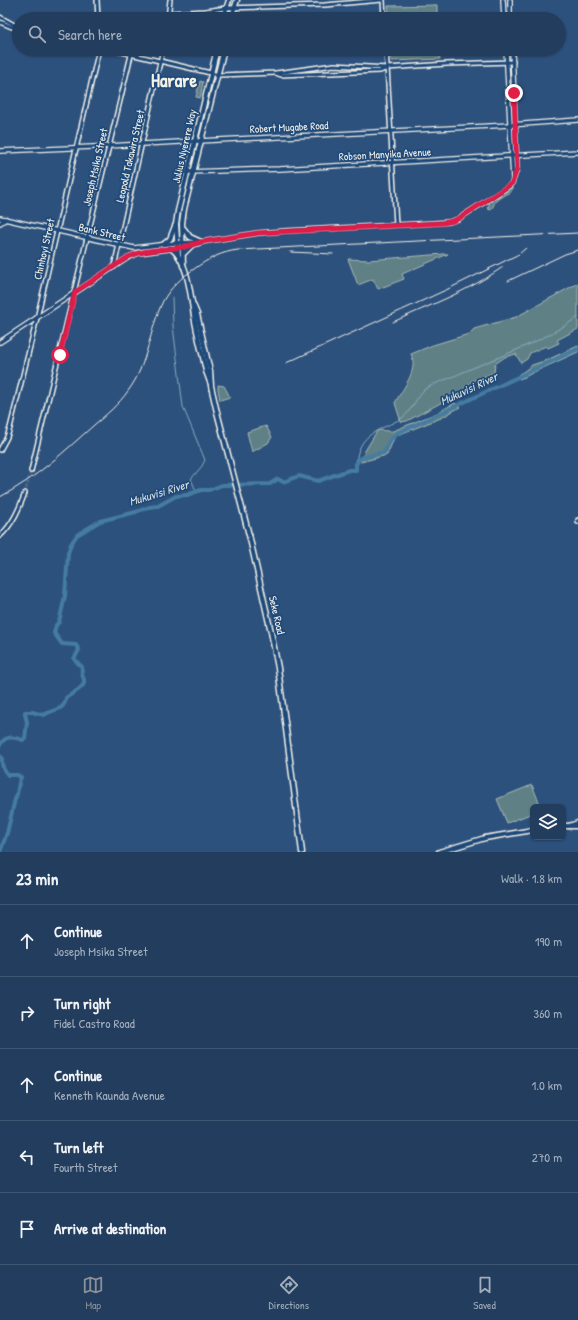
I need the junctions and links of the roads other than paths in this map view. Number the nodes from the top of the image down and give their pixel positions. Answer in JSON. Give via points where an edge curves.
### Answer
{"nodes":[{"id":1,"x":97,"y":0,"type":"edge"},
{"id":2,"x":229,"y":0,"type":"edge"},
{"id":3,"x":237,"y":0,"type":"edge"},
{"id":4,"x":383,"y":0,"type":"edge"},
{"id":5,"x":503,"y":0,"type":"edge"},
{"id":6,"x":510,"y":0,"type":"edge"},
{"id":7,"x":171,"y":1,"type":"edge"},
{"id":8,"x":226,"y":8,"type":"junction"},
{"id":9,"x":234,"y":8,"type":"junction"},
{"id":10,"x":98,"y":12,"type":"edge"},
{"id":11,"x":169,"y":12,"type":"edge"},
{"id":12,"x":187,"y":12,"type":"edge"},
{"id":13,"x":225,"y":12,"type":"edge"},
{"id":14,"x":233,"y":12,"type":"edge"},
{"id":15,"x":384,"y":12,"type":"edge"},
{"id":16,"x":504,"y":12,"type":"edge"},
{"id":17,"x":510,"y":12,"type":"edge"},
{"id":18,"x":0,"y":17,"type":"edge"},
{"id":19,"x":0,"y":22,"type":"edge"},
{"id":20,"x":12,"y":23,"type":"edge"},
{"id":21,"x":12,"y":27,"type":"edge"},
{"id":22,"x":97,"y":56,"type":"edge"},
{"id":23,"x":131,"y":56,"type":"edge"},
{"id":24,"x":138,"y":56,"type":"edge"},
{"id":25,"x":162,"y":56,"type":"edge"},
{"id":26,"x":216,"y":56,"type":"edge"},
{"id":27,"x":223,"y":56,"type":"edge"},
{"id":28,"x":386,"y":56,"type":"edge"},
{"id":29,"x":506,"y":56,"type":"edge"},
{"id":30,"x":513,"y":56,"type":"edge"},
{"id":31,"x":161,"y":62,"type":"junction"},
{"id":32,"x":506,"y":62,"type":"junction"},
{"id":33,"x":513,"y":62,"type":"junction"},
{"id":34,"x":387,"y":68,"type":"junction"},
{"id":35,"x":212,"y":74,"type":"junction"},
{"id":36,"x":276,"y":74,"type":"junction"},
{"id":37,"x":219,"y":75,"type":"junction"},
{"id":38,"x":578,"y":120,"type":"edge"},
{"id":39,"x":516,"y":125,"type":"junction"},
{"id":40,"x":510,"y":126,"type":"junction"},
{"id":41,"x":391,"y":131,"type":"junction"},
{"id":42,"x":194,"y":141,"type":"junction"},
{"id":43,"x":201,"y":141,"type":"junction"},
{"id":44,"x":142,"y":144,"type":"junction"},
{"id":45,"x":110,"y":146,"type":"junction"},
{"id":46,"x":76,"y":148,"type":"junction"},
{"id":47,"x":0,"y":151,"type":"edge"},
{"id":48,"x":578,"y":152,"type":"edge"},
{"id":49,"x":511,"y":156,"type":"junction"},
{"id":50,"x":516,"y":156,"type":"junction"},
{"id":51,"x":392,"y":163,"type":"junction"},
{"id":52,"x":188,"y":172,"type":"junction"},
{"id":53,"x":193,"y":172,"type":"junction"},
{"id":54,"x":513,"y":179,"type":"junction"},
{"id":55,"x":0,"y":218,"type":"edge"},
{"id":56,"x":6,"y":219,"type":"junction"},
{"id":57,"x":0,"y":223,"type":"edge"},
{"id":58,"x":176,"y":224,"type":"junction"},
{"id":59,"x":396,"y":225,"type":"junction"},
{"id":60,"x":183,"y":227,"type":"junction"},
{"id":61,"x":58,"y":231,"type":"junction"},
{"id":62,"x":88,"y":238,"type":"junction"},
{"id":63,"x":201,"y":242,"type":"junction"},
{"id":64,"x":164,"y":244,"type":"junction"},
{"id":65,"x":119,"y":245,"type":"junction"},
{"id":66,"x":176,"y":245,"type":"junction"},
{"id":67,"x":183,"y":245,"type":"junction"},
{"id":68,"x":191,"y":246,"type":"junction"},
{"id":69,"x":170,"y":248,"type":"junction"},
{"id":70,"x":184,"y":253,"type":"junction"},
{"id":71,"x":178,"y":255,"type":"junction"},
{"id":72,"x":183,"y":266,"type":"junction"},
{"id":73,"x":114,"y":267,"type":"junction"},
{"id":74,"x":75,"y":292,"type":"junction"},
{"id":75,"x":37,"y":318,"type":"junction"},
{"id":76,"x":0,"y":342,"type":"edge"},
{"id":77,"x":0,"y":450,"type":"edge"},
{"id":78,"x":32,"y":471,"type":"tunnel mouth"},
{"id":79,"x":25,"y":493,"type":"tunnel mouth"},
{"id":80,"x":0,"y":536,"type":"edge"},
{"id":81,"x":577,"y":825,"type":"edge"},
{"id":82,"x":566,"y":826,"type":"edge"},
{"id":83,"x":530,"y":830,"type":"edge"},
{"id":84,"x":302,"y":852,"type":"edge"},
{"id":85,"x":439,"y":852,"type":"edge"}],
"edges":[{"from":1,"to":10,"type":"street"},
{"from":2,"to":8,"type":"main road"},
{"from":3,"to":9,"type":"main road"},
{"from":4,"to":9,"type":"street"},
{"from":4,"to":15,"type":"street"},
{"from":5,"to":16,"type":"main road"},
{"from":6,"to":17,"type":"main road"},
{"from":7,"to":11,"type":"street"},
{"from":8,"to":9,"type":"street"},
{"from":8,"to":12,"type":"street"},
{"from":8,"to":13,"type":"main road"},
{"from":9,"to":14,"type":"main road"},
{"from":18,"to":20,"type":"street"},
{"from":19,"to":21,"type":"street"},
{"from":22,"to":46,"type":"street","name":"Chinhoyi Street"},
{"from":23,"to":45,"type":"street","name":"Joseph Msika Street"},
{"from":24,"to":31,"type":"street"},
{"from":25,"to":31,"type":"street","name":"Leopold Takawira Street"},
{"from":26,"to":35,"type":"main road","name":"Julius Nyerere Way"},
{"from":27,"to":37,"type":"main road","name":"Julius Nyerere Way"},
{"from":28,"to":34,"type":"street"},
{"from":29,"to":32,"type":"main road"},
{"from":30,"to":33,"type":"main road"},
{"from":31,"to":35,"type":"street"},
{"from":31,"to":44,"type":"street","name":"Leopold Takawira Street"},
{"from":32,"to":33,"type":"street"},
{"from":32,"to":34,"type":"street"},
{"from":32,"to":40,"type":"main road"},
{"from":33,"to":39,"type":"main road"},
{"from":34,"to":36,"type":"street","via":[[334,65]]},
{"from":34,"to":36,"type":"street","via":[[380,71]]},
{"from":34,"to":41,"type":"street"},
{"from":35,"to":37,"type":"street"},
{"from":35,"to":42,"type":"main road","name":"Julius Nyerere Way"},
{"from":36,"to":37,"type":"street"},
{"from":37,"to":43,"type":"main road","name":"Julius Nyerere Way"},
{"from":38,"to":39,"type":"main road","name":"Robert Mugabe Road"},
{"from":39,"to":40,"type":"main road","name":"Robert Mugabe Road"},
{"from":39,"to":50,"type":"main road"},
{"from":40,"to":41,"type":"main road","name":"Robert Mugabe Road"},
{"from":40,"to":49,"type":"main road"},
{"from":41,"to":43,"type":"main road","name":"Robert Mugabe Road"},
{"from":41,"to":51,"type":"street"},
{"from":42,"to":43,"type":"main road","name":"Robert Mugabe Road"},
{"from":42,"to":44,"type":"main road","name":"Robert Mugabe Road"},
{"from":42,"to":52,"type":"main road","name":"Julius Nyerere Way"},
{"from":43,"to":53,"type":"main road","name":"Julius Nyerere Way"},
{"from":44,"to":45,"type":"main road","name":"Robert Mugabe Road"},
{"from":44,"to":65,"type":"street","name":"Leopold Takawira Street"},
{"from":45,"to":46,"type":"main road","name":"Robert Mugabe Road"},
{"from":45,"to":62,"type":"street","name":"Joseph Msika Street"},
{"from":46,"to":47,"type":"main road","name":"Robert Mugabe Road"},
{"from":46,"to":61,"type":"street","name":"Chinhoyi Street"},
{"from":48,"to":50,"type":"main road","name":"Robson Manyika Avenue"},
{"from":49,"to":50,"type":"main road","name":"Robson Manyika Avenue"},
{"from":49,"to":51,"type":"main road","name":"Robson Manyika Avenue"},
{"from":49,"to":54,"type":"main road"},
{"from":50,"to":54,"type":"main road","via":[[516,173]]},
{"from":51,"to":53,"type":"main road","name":"Robson Manyika Avenue"},
{"from":51,"to":59,"type":"street"},
{"from":52,"to":53,"type":"main road","name":"Robson Manyika Avenue"},
{"from":52,"to":58,"type":"main road","name":"Julius Nyerere Way"},
{"from":53,"to":60,"type":"main road","name":"Julius Nyerere Way","via":[[184,209]]},
{"from":54,"to":59,"type":"main road","via":[[508,187],[453,221]]},
{"from":55,"to":56,"type":"main road","name":"Bank Street"},
{"from":56,"to":57,"type":"main road"},
{"from":56,"to":61,"type":"main road","name":"Bank Street"},
{"from":58,"to":64,"type":"main road","via":[[170,239]]},
{"from":58,"to":66,"type":"main road","name":"Julius Nyerere Way"},
{"from":59,"to":63,"type":"main road","via":[[258,233]]},
{"from":60,"to":63,"type":"main road","via":[[190,237]]},
{"from":60,"to":67,"type":"main road","name":"Julius Nyerere Way"},
{"from":61,"to":62,"type":"main road","name":"Bank Street"},
{"from":61,"to":75,"type":"street","name":"Chinhoyi Street"},
{"from":62,"to":65,"type":"main road","name":"Bank Street"},
{"from":62,"to":74,"type":"street","name":"Joseph Msika Street"},
{"from":63,"to":67,"type":"main road"},
{"from":63,"to":68,"type":"main road"},
{"from":64,"to":65,"type":"main road","name":"Bank Street","via":[[134,248]]},
{"from":64,"to":66,"type":"main road","name":"Bank Street"},
{"from":65,"to":73,"type":"street","name":"Leopold Takawira Street"},
{"from":66,"to":67,"type":"main road"},
{"from":66,"to":69,"type":"main road"},
{"from":66,"to":71,"type":"main road","name":"Julius Nyerere Way"},
{"from":67,"to":68,"type":"main road"},
{"from":67,"to":70,"type":"main road","name":"Julius Nyerere Way"},
{"from":68,"to":70,"type":"main road"},
{"from":69,"to":71,"type":"main road"},
{"from":69,"to":73,"type":"main road","via":[[139,253]]},
{"from":70,"to":72,"type":"main road","name":"Julius Nyerere Way"},
{"from":71,"to":72,"type":"main road"},
{"from":72,"to":84,"type":"main road","name":"Seke Road","via":[[197,314],[211,386],[277,659]]},
{"from":73,"to":74,"type":"main road"},
{"from":74,"to":75,"type":"main road"},
{"from":74,"to":78,"type":"street","name":"Joseph Msika Street"},
{"from":75,"to":76,"type":"main road"},
{"from":75,"to":77,"type":"street","name":"Chinhoyi Street","via":[[10,428]]},
{"from":79,"to":80,"type":"street","via":[[13,521]]},
{"from":81,"to":82,"type":"main road"},
{"from":83,"to":85,"type":"main road","via":[[485,838]]}]}
